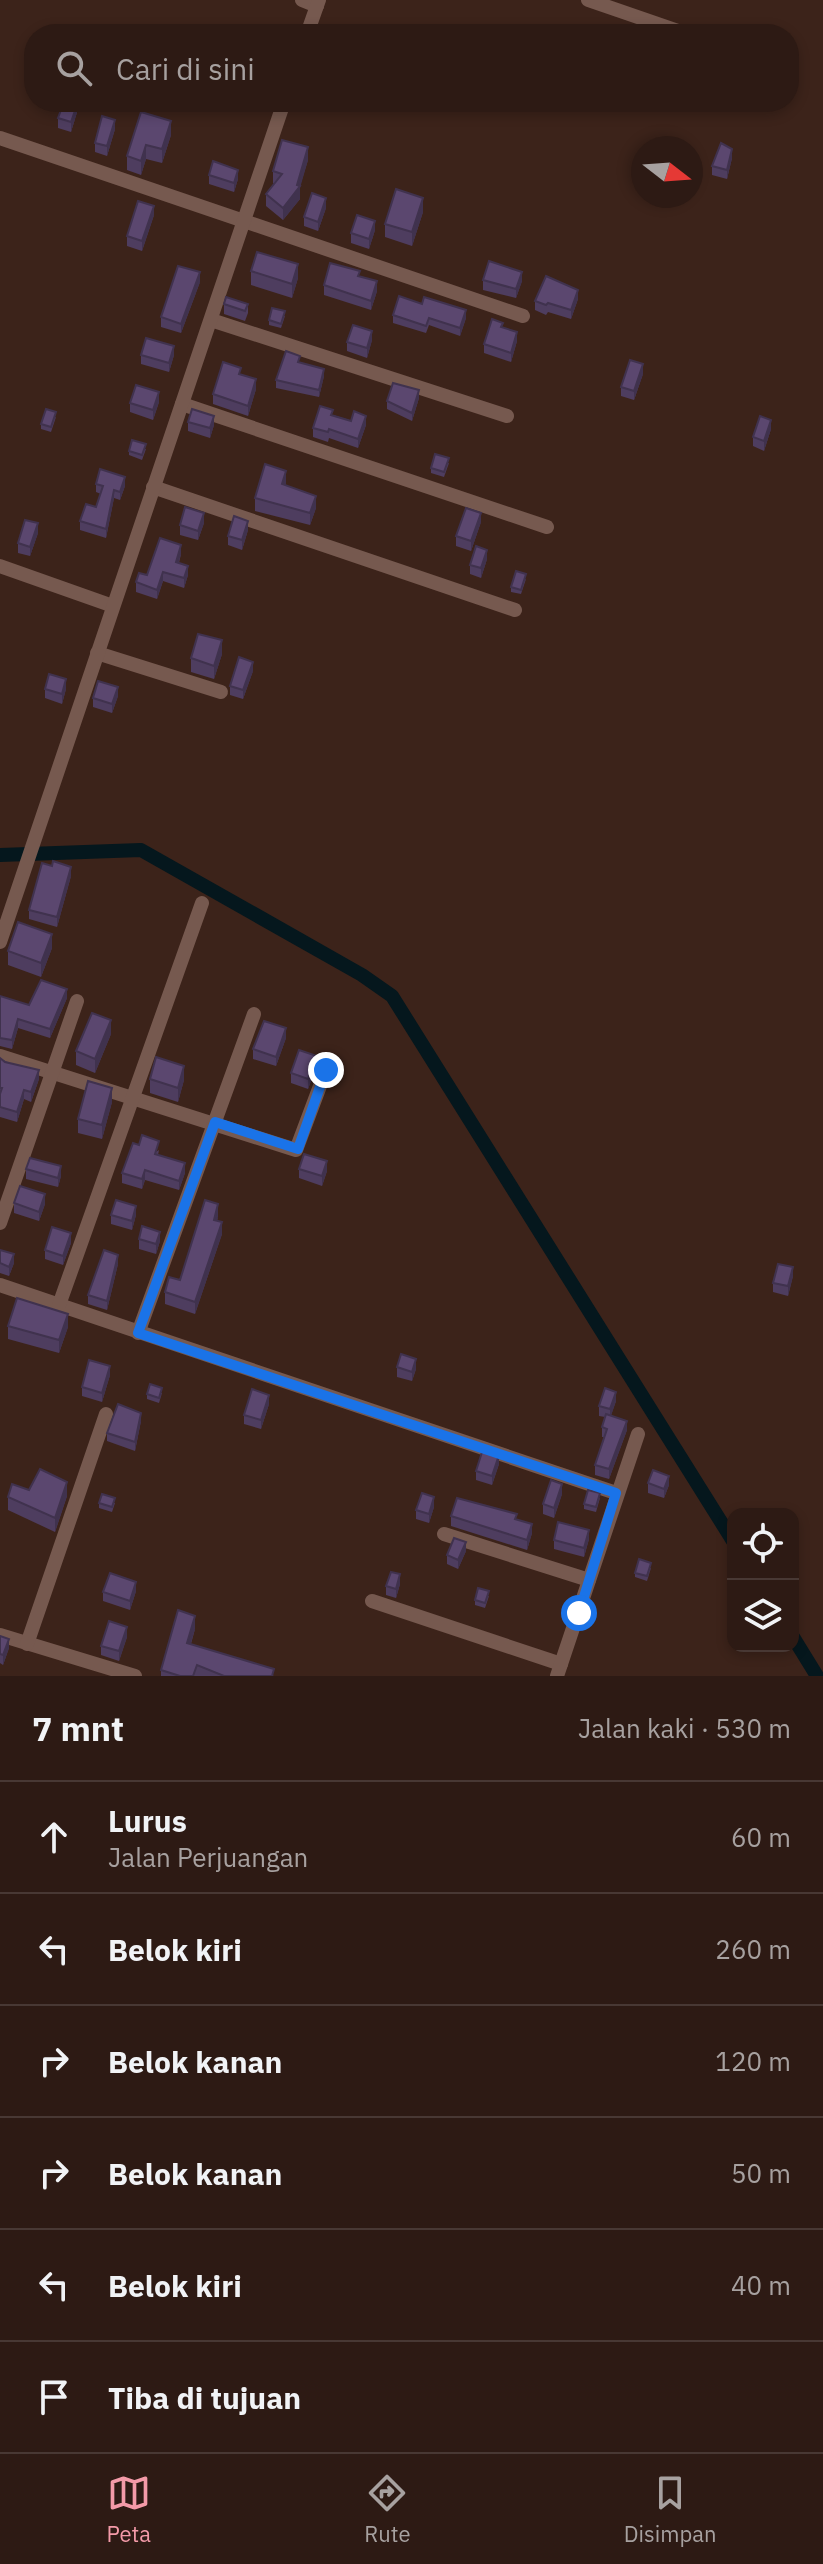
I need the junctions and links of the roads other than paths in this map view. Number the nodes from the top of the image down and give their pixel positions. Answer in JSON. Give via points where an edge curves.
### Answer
{"nodes":[{"id":1,"x":302,"y":0,"type":"edge"},
{"id":2,"x":588,"y":0,"type":"edge"},
{"id":3,"x":318,"y":3,"type":"edge"},
{"id":4,"x":311,"y":24,"type":"edge"},
{"id":5,"x":658,"y":24,"type":"edge"},
{"id":6,"x":281,"y":112,"type":"edge"},
{"id":7,"x":0,"y":138,"type":"edge"},
{"id":8,"x":243,"y":220,"type":"junction"},
{"id":9,"x":523,"y":316,"type":"dead end"},
{"id":10,"x":211,"y":320,"type":"junction"},
{"id":11,"x":182,"y":404,"type":"junction"},
{"id":12,"x":507,"y":416,"type":"dead end"},
{"id":13,"x":153,"y":487,"type":"junction"},
{"id":14,"x":547,"y":527,"type":"dead end"},
{"id":15,"x":0,"y":566,"type":"edge"},
{"id":16,"x":113,"y":606,"type":"junction"},
{"id":17,"x":515,"y":610,"type":"dead end"},
{"id":18,"x":97,"y":653,"type":"junction"},
{"id":19,"x":221,"y":692,"type":"dead end"},
{"id":20,"x":202,"y":903,"type":"dead end"},
{"id":21,"x":0,"y":942,"type":"edge"},
{"id":22,"x":77,"y":1001,"type":"dead end"},
{"id":23,"x":254,"y":1014,"type":"dead end"},
{"id":24,"x":0,"y":1056,"type":"edge"},
{"id":25,"x":52,"y":1070,"type":"junction"},
{"id":26,"x":326,"y":1070,"type":"dead end"},
{"id":27,"x":134,"y":1095,"type":"junction"},
{"id":28,"x":215,"y":1122,"type":"junction"},
{"id":29,"x":0,"y":1223,"type":"edge"},
{"id":30,"x":0,"y":1285,"type":"edge"},
{"id":31,"x":59,"y":1305,"type":"junction"},
{"id":32,"x":138,"y":1333,"type":"junction"},
{"id":33,"x":106,"y":1414,"type":"dead end"},
{"id":34,"x":638,"y":1434,"type":"dead end"},
{"id":35,"x":616,"y":1493,"type":"junction"},
{"id":36,"x":444,"y":1534,"type":"dead end"},
{"id":37,"x":589,"y":1580,"type":"junction"},
{"id":38,"x":372,"y":1601,"type":"dead end"},
{"id":39,"x":0,"y":1635,"type":"edge"},
{"id":40,"x":27,"y":1644,"type":"junction"},
{"id":41,"x":559,"y":1670,"type":"edge"},
{"id":42,"x":135,"y":1676,"type":"edge"}],
"edges":[{"from":1,"to":3,"type":"street"},
{"from":2,"to":5,"type":"street"},
{"from":3,"to":4,"type":"street"},
{"from":6,"to":8,"type":"street"},
{"from":7,"to":8,"type":"street"},
{"from":8,"to":9,"type":"street"},
{"from":8,"to":10,"type":"street"},
{"from":10,"to":11,"type":"street"},
{"from":10,"to":12,"type":"street"},
{"from":11,"to":13,"type":"street"},
{"from":11,"to":14,"type":"street"},
{"from":13,"to":16,"type":"street"},
{"from":13,"to":17,"type":"street"},
{"from":15,"to":16,"type":"street"},
{"from":16,"to":18,"type":"street"},
{"from":18,"to":19,"type":"street"},
{"from":18,"to":21,"type":"street"},
{"from":20,"to":27,"type":"street"},
{"from":22,"to":25,"type":"street"},
{"from":23,"to":28,"type":"street"},
{"from":24,"to":25,"type":"street"},
{"from":25,"to":27,"type":"street"},
{"from":25,"to":29,"type":"street"},
{"from":26,"to":28,"type":"street","via":[[298,1149]]},
{"from":27,"to":28,"type":"street"},
{"from":27,"to":31,"type":"street"},
{"from":28,"to":32,"type":"street"},
{"from":30,"to":31,"type":"street"},
{"from":31,"to":32,"type":"street"},
{"from":32,"to":35,"type":"street"},
{"from":33,"to":40,"type":"street"},
{"from":34,"to":35,"type":"street"},
{"from":35,"to":37,"type":"street"},
{"from":36,"to":37,"type":"street"},
{"from":37,"to":41,"type":"street"},
{"from":38,"to":41,"type":"street"},
{"from":39,"to":40,"type":"street"},
{"from":40,"to":42,"type":"street"}]}
